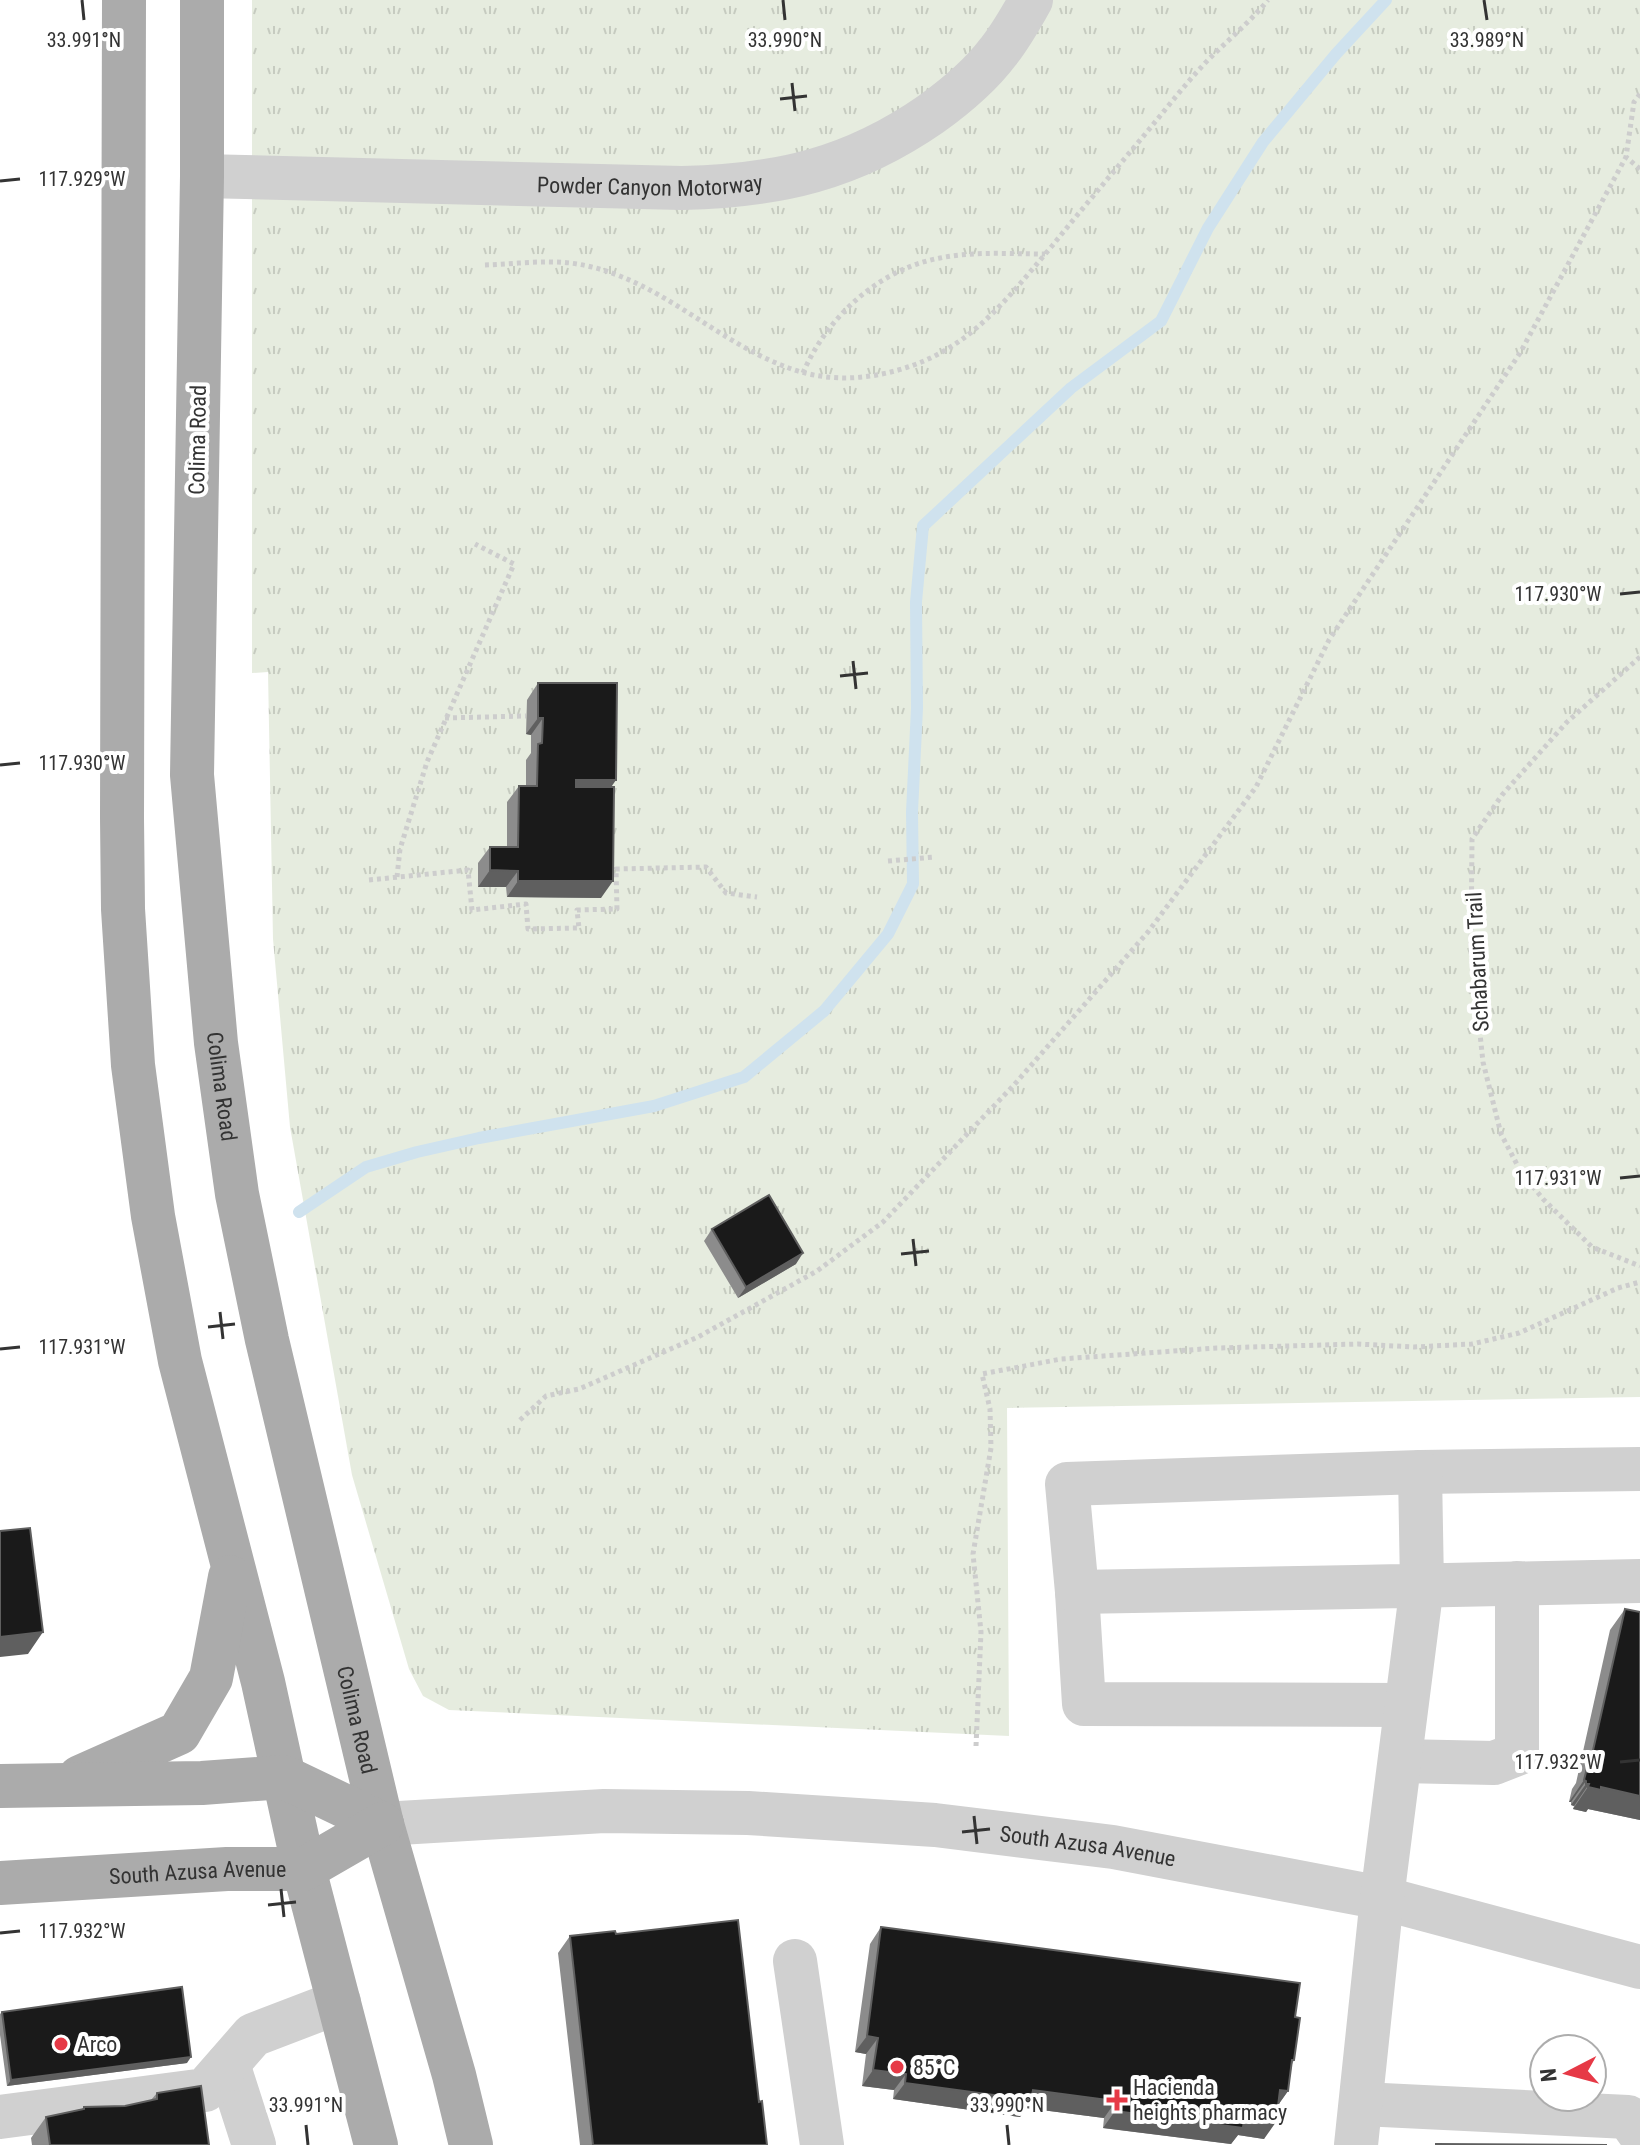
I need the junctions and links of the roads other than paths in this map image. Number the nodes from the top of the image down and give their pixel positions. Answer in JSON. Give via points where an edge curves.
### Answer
{"nodes":[{"id":1,"x":124,"y":0,"type":"edge"},
{"id":2,"x":202,"y":0,"type":"edge"},
{"id":3,"x":1031,"y":0,"type":"edge"},
{"id":4,"x":202,"y":176,"type":"junction"},
{"id":5,"x":1640,"y":1469,"type":"edge"},
{"id":6,"x":1420,"y":1472,"type":"junction"},
{"id":7,"x":232,"y":1567,"type":"junction"},
{"id":8,"x":1640,"y":1581,"type":"edge"},
{"id":9,"x":1517,"y":1583,"type":"junction"},
{"id":10,"x":1422,"y":1585,"type":"junction"},
{"id":11,"x":1077,"y":1592,"type":"junction"},
{"id":12,"x":1406,"y":1705,"type":"junction"},
{"id":13,"x":1400,"y":1761,"type":"junction"},
{"id":14,"x":284,"y":1777,"type":"junction"},
{"id":15,"x":62,"y":1785,"type":"junction"},
{"id":16,"x":0,"y":1786,"type":"edge"},
{"id":17,"x":382,"y":1824,"type":"junction"},
{"id":18,"x":304,"y":1869,"type":"junction"},
{"id":19,"x":0,"y":1883,"type":"edge"},
{"id":20,"x":1382,"y":1898,"type":"junction"},
{"id":21,"x":795,"y":1961,"type":"dead end"},
{"id":22,"x":1640,"y":1967,"type":"edge"},
{"id":23,"x":339,"y":2002,"type":"junction"},
{"id":24,"x":228,"y":2064,"type":"junction"},
{"id":25,"x":0,"y":2117,"type":"edge"},
{"id":26,"x":1359,"y":2124,"type":"edge"},
{"id":27,"x":1640,"y":2134,"type":"edge"},
{"id":28,"x":254,"y":2145,"type":"edge"},
{"id":29,"x":376,"y":2145,"type":"edge"},
{"id":30,"x":471,"y":2145,"type":"edge"},
{"id":31,"x":822,"y":2145,"type":"edge"}],
"edges":[{"from":1,"to":7,"type":"main road","via":[[122,818],[133,1065],[180,1361]]},
{"from":2,"to":4,"type":"main road","name":"Colima Road"},
{"from":3,"to":4,"type":"street","name":"Powder Canyon Motorway","via":[[998,52],[940,108],[866,152],[795,177],[682,188]]},
{"from":4,"to":17,"type":"main road","name":"Colima Road","via":[[192,775],[216,1043],[237,1194],[267,1340]]},
{"from":5,"to":6,"type":"street"},
{"from":6,"to":10,"type":"street"},
{"from":6,"to":11,"type":"street","via":[[1067,1484]]},
{"from":7,"to":14,"type":"main road"},
{"from":7,"to":15,"type":"main road","via":[[211,1678],[179,1733]]},
{"from":8,"to":9,"type":"street"},
{"from":9,"to":10,"type":"street"},
{"from":9,"to":13,"type":"street","via":[[1517,1754],[1494,1763]]},
{"from":10,"to":11,"type":"street"},
{"from":10,"to":12,"type":"street"},
{"from":11,"to":12,"type":"street","via":[[1084,1704]]},
{"from":12,"to":13,"type":"street"},
{"from":13,"to":20,"type":"street"},
{"from":14,"to":15,"type":"main road","name":"South Azusa Avenue"},
{"from":14,"to":17,"type":"main road","name":"South Azusa Avenue"},
{"from":14,"to":18,"type":"main road"},
{"from":15,"to":16,"type":"main road","name":"South Azusa Avenue"},
{"from":17,"to":18,"type":"main road","name":"South Azusa Avenue"},
{"from":17,"to":20,"type":"street","name":"South Azusa Avenue","via":[[604,1811],[748,1813],[935,1825],[1113,1847]]},
{"from":17,"to":30,"type":"main road","name":"Colima Road"},
{"from":18,"to":19,"type":"main road","name":"South Azusa Avenue"},
{"from":18,"to":23,"type":"main road"},
{"from":20,"to":22,"type":"street","name":"South Azusa Avenue"},
{"from":20,"to":26,"type":"street"},
{"from":21,"to":31,"type":"street"},
{"from":23,"to":24,"type":"street","via":[[253,2035]]},
{"from":23,"to":29,"type":"main road"},
{"from":24,"to":25,"type":"street","via":[[205,2090]]},
{"from":24,"to":28,"type":"street"},
{"from":26,"to":27,"type":"street","via":[[1628,2117]]}]}
